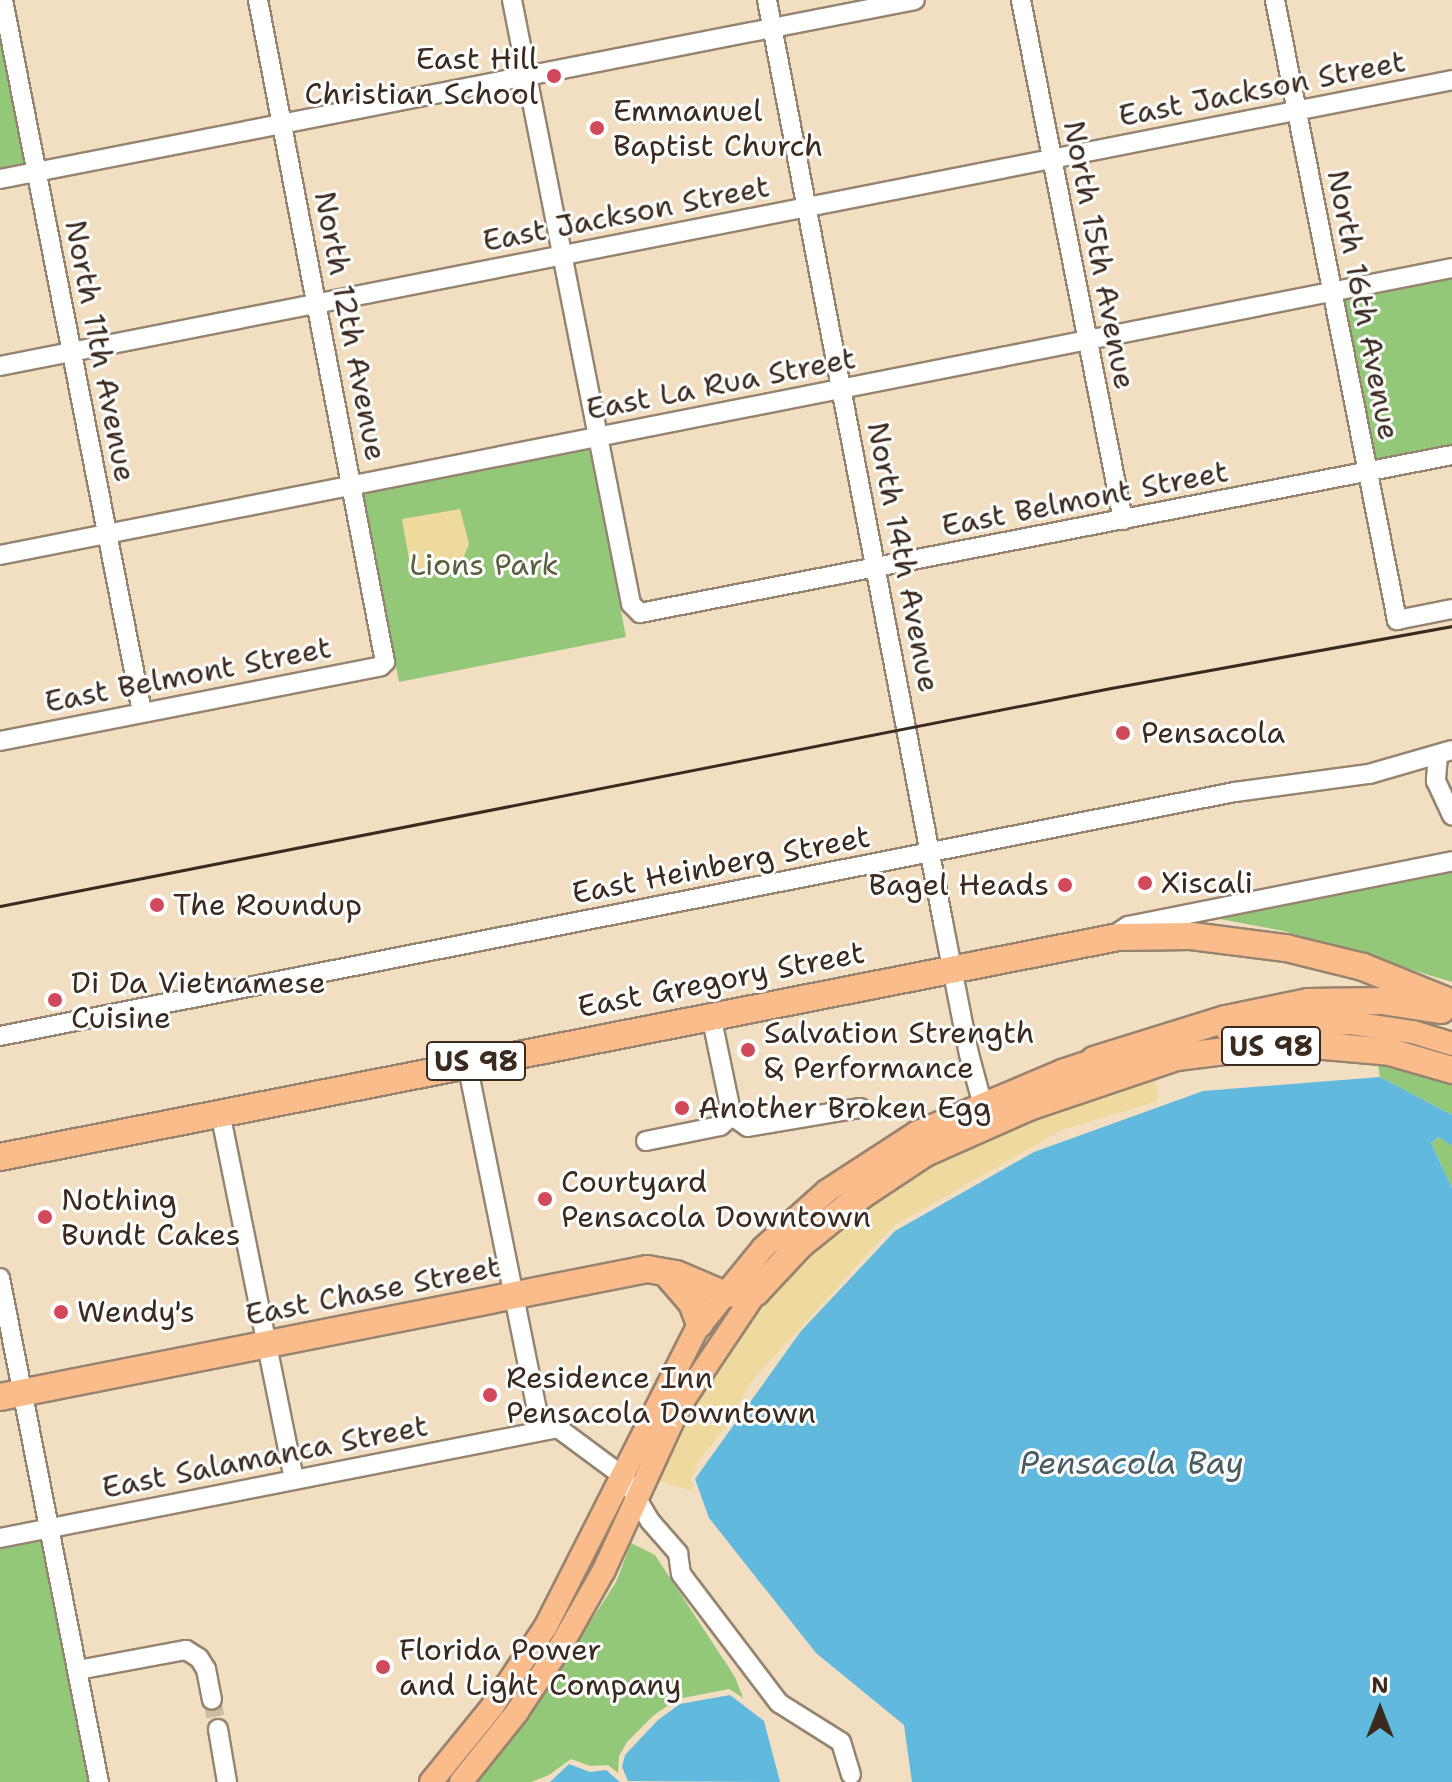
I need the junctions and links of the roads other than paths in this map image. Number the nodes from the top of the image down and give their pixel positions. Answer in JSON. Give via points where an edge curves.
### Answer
{"nodes":[{"id":1,"x":3,"y":0,"type":"edge"},
{"id":2,"x":258,"y":0,"type":"edge"},
{"id":3,"x":512,"y":0,"type":"edge"},
{"id":4,"x":767,"y":0,"type":"edge"},
{"id":5,"x":915,"y":0,"type":"edge"},
{"id":6,"x":1021,"y":0,"type":"edge"},
{"id":7,"x":1275,"y":0,"type":"edge"},
{"id":8,"x":772,"y":28,"type":"junction"},
{"id":9,"x":527,"y":76,"type":"junction"},
{"id":10,"x":1452,"y":80,"type":"edge"},
{"id":11,"x":1297,"y":111,"type":"junction"},
{"id":12,"x":282,"y":124,"type":"junction"},
{"id":13,"x":1052,"y":159,"type":"junction"},
{"id":14,"x":37,"y":172,"type":"junction"},
{"id":15,"x":0,"y":179,"type":"edge"},
{"id":16,"x":807,"y":207,"type":"junction"},
{"id":17,"x":562,"y":255,"type":"junction"},
{"id":18,"x":1452,"y":268,"type":"edge"},
{"id":19,"x":1332,"y":292,"type":"junction"},
{"id":20,"x":317,"y":304,"type":"junction"},
{"id":21,"x":1088,"y":340,"type":"junction"},
{"id":22,"x":73,"y":352,"type":"junction"},
{"id":23,"x":0,"y":366,"type":"edge"},
{"id":24,"x":843,"y":388,"type":"junction"},
{"id":25,"x":598,"y":437,"type":"junction"},
{"id":26,"x":1452,"y":455,"type":"edge"},
{"id":27,"x":1368,"y":471,"type":"junction"},
{"id":28,"x":353,"y":485,"type":"junction"},
{"id":29,"x":1123,"y":520,"type":"junction"},
{"id":30,"x":108,"y":534,"type":"junction"},
{"id":31,"x":0,"y":555,"type":"edge"},
{"id":32,"x":875,"y":568,"type":"junction"},
{"id":33,"x":1452,"y":609,"type":"edge"},
{"id":34,"x":385,"y":662,"type":"joint"},
{"id":35,"x":142,"y":712,"type":"junction"},
{"id":36,"x":0,"y":741,"type":"edge"},
{"id":37,"x":1445,"y":753,"type":"edge"},
{"id":38,"x":1452,"y":816,"type":"edge"},
{"id":39,"x":931,"y":852,"type":"junction"},
{"id":40,"x":1452,"y":861,"type":"edge"},
{"id":41,"x":1108,"y":938,"type":"junction"},
{"id":42,"x":952,"y":967,"type":"junction"},
{"id":43,"x":1452,"y":1003,"type":"edge"},
{"id":44,"x":1452,"y":1012,"type":"edge"},
{"id":45,"x":711,"y":1015,"type":"junction"},
{"id":46,"x":0,"y":1036,"type":"edge"},
{"id":47,"x":1452,"y":1044,"type":"edge"},
{"id":48,"x":1228,"y":1049,"type":"junction"},
{"id":49,"x":1452,"y":1054,"type":"edge"},
{"id":50,"x":467,"y":1063,"type":"junction"},
{"id":51,"x":1452,"y":1070,"type":"edge"},
{"id":52,"x":1093,"y":1073,"type":"junction"},
{"id":53,"x":860,"y":1108,"type":"dead end"},
{"id":54,"x":220,"y":1112,"type":"junction"},
{"id":55,"x":985,"y":1114,"type":"junction"},
{"id":56,"x":732,"y":1116,"type":"junction"},
{"id":57,"x":646,"y":1141,"type":"dead end"},
{"id":58,"x":0,"y":1157,"type":"edge"},
{"id":59,"x":663,"y":1270,"type":"junction"},
{"id":60,"x":0,"y":1278,"type":"edge"},
{"id":61,"x":756,"y":1292,"type":"junction"},
{"id":62,"x":723,"y":1294,"type":"junction"},
{"id":63,"x":514,"y":1296,"type":"junction"},
{"id":64,"x":700,"y":1324,"type":"junction"},
{"id":65,"x":267,"y":1344,"type":"junction"},
{"id":66,"x":12,"y":1394,"type":"edge"},
{"id":67,"x":541,"y":1430,"type":"junction"},
{"id":68,"x":624,"y":1477,"type":"junction"},
{"id":69,"x":294,"y":1479,"type":"junction"},
{"id":70,"x":637,"y":1498,"type":"junction"},
{"id":71,"x":49,"y":1528,"type":"junction"},
{"id":72,"x":0,"y":1538,"type":"edge"},
{"id":73,"x":78,"y":1670,"type":"junction"},
{"id":74,"x":212,"y":1699,"type":"tunnel mouth"},
{"id":75,"x":218,"y":1729,"type":"tunnel mouth"},
{"id":76,"x":475,"y":1729,"type":"junction"},
{"id":77,"x":493,"y":1744,"type":"junction"},
{"id":78,"x":851,"y":1774,"type":"dead end"},
{"id":79,"x":99,"y":1782,"type":"edge"},
{"id":80,"x":227,"y":1782,"type":"edge"},
{"id":81,"x":431,"y":1782,"type":"edge"},
{"id":82,"x":461,"y":1782,"type":"edge"}],
"edges":[{"from":1,"to":14,"type":"street","name":"North 11th Avenue"},
{"from":2,"to":12,"type":"street","name":"North 12th Avenue"},
{"from":3,"to":9,"type":"street"},
{"from":4,"to":8,"type":"street","name":"North 14th Avenue"},
{"from":5,"to":8,"type":"street"},
{"from":6,"to":13,"type":"street","name":"North 15th Avenue"},
{"from":7,"to":11,"type":"street","name":"North 16th Avenue"},
{"from":8,"to":9,"type":"street"},
{"from":8,"to":16,"type":"street","name":"North 14th Avenue"},
{"from":9,"to":12,"type":"street"},
{"from":9,"to":17,"type":"street"},
{"from":10,"to":11,"type":"street","name":"East Jackson Street"},
{"from":11,"to":13,"type":"street","name":"East Jackson Street"},
{"from":11,"to":19,"type":"street","name":"North 16th Avenue"},
{"from":12,"to":14,"type":"street"},
{"from":12,"to":20,"type":"street","name":"North 12th Avenue"},
{"from":13,"to":16,"type":"street","name":"East Jackson Street"},
{"from":13,"to":21,"type":"street","name":"North 15th Avenue"},
{"from":14,"to":15,"type":"street"},
{"from":14,"to":22,"type":"street","name":"North 11th Avenue"},
{"from":16,"to":17,"type":"street","name":"East Jackson Street"},
{"from":16,"to":24,"type":"street","name":"North 14th Avenue"},
{"from":17,"to":20,"type":"street","name":"East Jackson Street"},
{"from":17,"to":25,"type":"street"},
{"from":18,"to":19,"type":"street","name":"East La Rua Street"},
{"from":19,"to":21,"type":"street","name":"East La Rua Street"},
{"from":19,"to":27,"type":"street","name":"North 16th Avenue"},
{"from":20,"to":22,"type":"street","name":"East Jackson Street"},
{"from":20,"to":28,"type":"street","name":"North 12th Avenue"},
{"from":21,"to":24,"type":"street","name":"East La Rua Street"},
{"from":21,"to":29,"type":"street","name":"North 15th Avenue"},
{"from":22,"to":23,"type":"street","name":"East Jackson Street"},
{"from":22,"to":30,"type":"street","name":"North 11th Avenue"},
{"from":24,"to":25,"type":"street","name":"East La Rua Street"},
{"from":24,"to":32,"type":"street","name":"North 14th Avenue"},
{"from":25,"to":28,"type":"street","name":"East La Rua Street"},
{"from":25,"to":32,"type":"street","name":"East Belmont Street","via":[[635,610],[647,613]]},
{"from":26,"to":27,"type":"street","name":"East Belmont Street"},
{"from":27,"to":29,"type":"street","name":"East Belmont Street"},
{"from":27,"to":33,"type":"street","name":"North 16th Avenue","via":[[1397,620]]},
{"from":28,"to":30,"type":"street","name":"East La Rua Street"},
{"from":28,"to":34,"type":"street","name":"North 12th Avenue"},
{"from":29,"to":32,"type":"street","name":"East Belmont Street"},
{"from":30,"to":31,"type":"street","name":"East La Rua Street"},
{"from":30,"to":35,"type":"street","name":"North 11th Avenue"},
{"from":32,"to":39,"type":"street","name":"North 14th Avenue"},
{"from":34,"to":35,"type":"street","name":"East Belmont Street"},
{"from":35,"to":36,"type":"street","name":"East Belmont Street"},
{"from":37,"to":38,"type":"street","via":[[1436,781]]},
{"from":37,"to":39,"type":"street","name":"East Heinberg Street","via":[[1369,774],[1235,792]]},
{"from":39,"to":42,"type":"street","name":"North 14th Avenue"},
{"from":39,"to":46,"type":"street","name":"East Heinberg Street"},
{"from":40,"to":41,"type":"street","name":"East Gregory Street","via":[[1128,926]]},
{"from":41,"to":42,"type":"highway","name":"East Gregory Street","number":"US 98"},
{"from":41,"to":43,"type":"highway","number":"US 98","via":[[1172,935],[1286,948],[1363,967]]},
{"from":42,"to":45,"type":"highway","name":"East Gregory Street","number":"US 98"},
{"from":42,"to":55,"type":"street","name":"North 14th Avenue"},
{"from":44,"to":52,"type":"highway","via":[[1382,1001],[1308,1002],[1226,1019]]},
{"from":45,"to":50,"type":"highway","name":"East Gregory Street","number":"US 98"},
{"from":45,"to":56,"type":"street"},
{"from":47,"to":52,"type":"main road","via":[[1379,1026],[1295,1023],[1225,1030]]},
{"from":48,"to":49,"type":"highway","via":[[1281,1035],[1334,1033],[1388,1038]]},
{"from":48,"to":51,"type":"highway","number":"US 98","via":[[1290,1043],[1390,1052]]},
{"from":48,"to":52,"type":"highway","number":"US 98"},
{"from":50,"to":54,"type":"highway","name":"East Gregory Street","number":"US 98"},
{"from":50,"to":63,"type":"street"},
{"from":52,"to":55,"type":"highway","number":"US 98"},
{"from":53,"to":56,"type":"street","via":[[748,1127]]},
{"from":54,"to":58,"type":"highway","name":"East Gregory Street","number":"US 98"},
{"from":54,"to":65,"type":"street"},
{"from":55,"to":61,"type":"highway","number":"US 98","via":[[881,1181],[801,1244]]},
{"from":55,"to":62,"type":"main road","via":[[916,1133],[840,1181],[763,1248]]},
{"from":56,"to":57,"type":"street","via":[[720,1126]]},
{"from":59,"to":62,"type":"highway","name":"East Chase Street"},
{"from":59,"to":63,"type":"highway","name":"East Chase Street"},
{"from":59,"to":64,"type":"highway","via":[[692,1303]]},
{"from":60,"to":66,"type":"street"},
{"from":61,"to":62,"type":"highway","name":"East Chase Street"},
{"from":61,"to":70,"type":"main road","via":[[701,1369]]},
{"from":62,"to":64,"type":"main road"},
{"from":63,"to":65,"type":"highway","name":"East Chase Street"},
{"from":63,"to":67,"type":"street"},
{"from":64,"to":68,"type":"main road"},
{"from":65,"to":66,"type":"highway","name":"East Chase Street"},
{"from":65,"to":69,"type":"street"},
{"from":66,"to":71,"type":"street"},
{"from":67,"to":68,"type":"street","via":[[565,1430]]},
{"from":67,"to":69,"type":"street","name":"East Salamanca Street"},
{"from":68,"to":70,"type":"street"},
{"from":68,"to":76,"type":"main road","via":[[546,1626]]},
{"from":69,"to":71,"type":"street","name":"East Salamanca Street"},
{"from":70,"to":77,"type":"main road","via":[[572,1627]]},
{"from":70,"to":78,"type":"street","via":[[678,1553],[681,1574],[779,1703],[841,1742]]},
{"from":71,"to":72,"type":"street","name":"East Salamanca Street"},
{"from":71,"to":73,"type":"street"},
{"from":73,"to":74,"type":"street","via":[[186,1650],[206,1669]]},
{"from":73,"to":79,"type":"street"},
{"from":75,"to":80,"type":"street"},
{"from":76,"to":77,"type":"street"},
{"from":76,"to":81,"type":"main road"},
{"from":77,"to":82,"type":"main road"}]}
